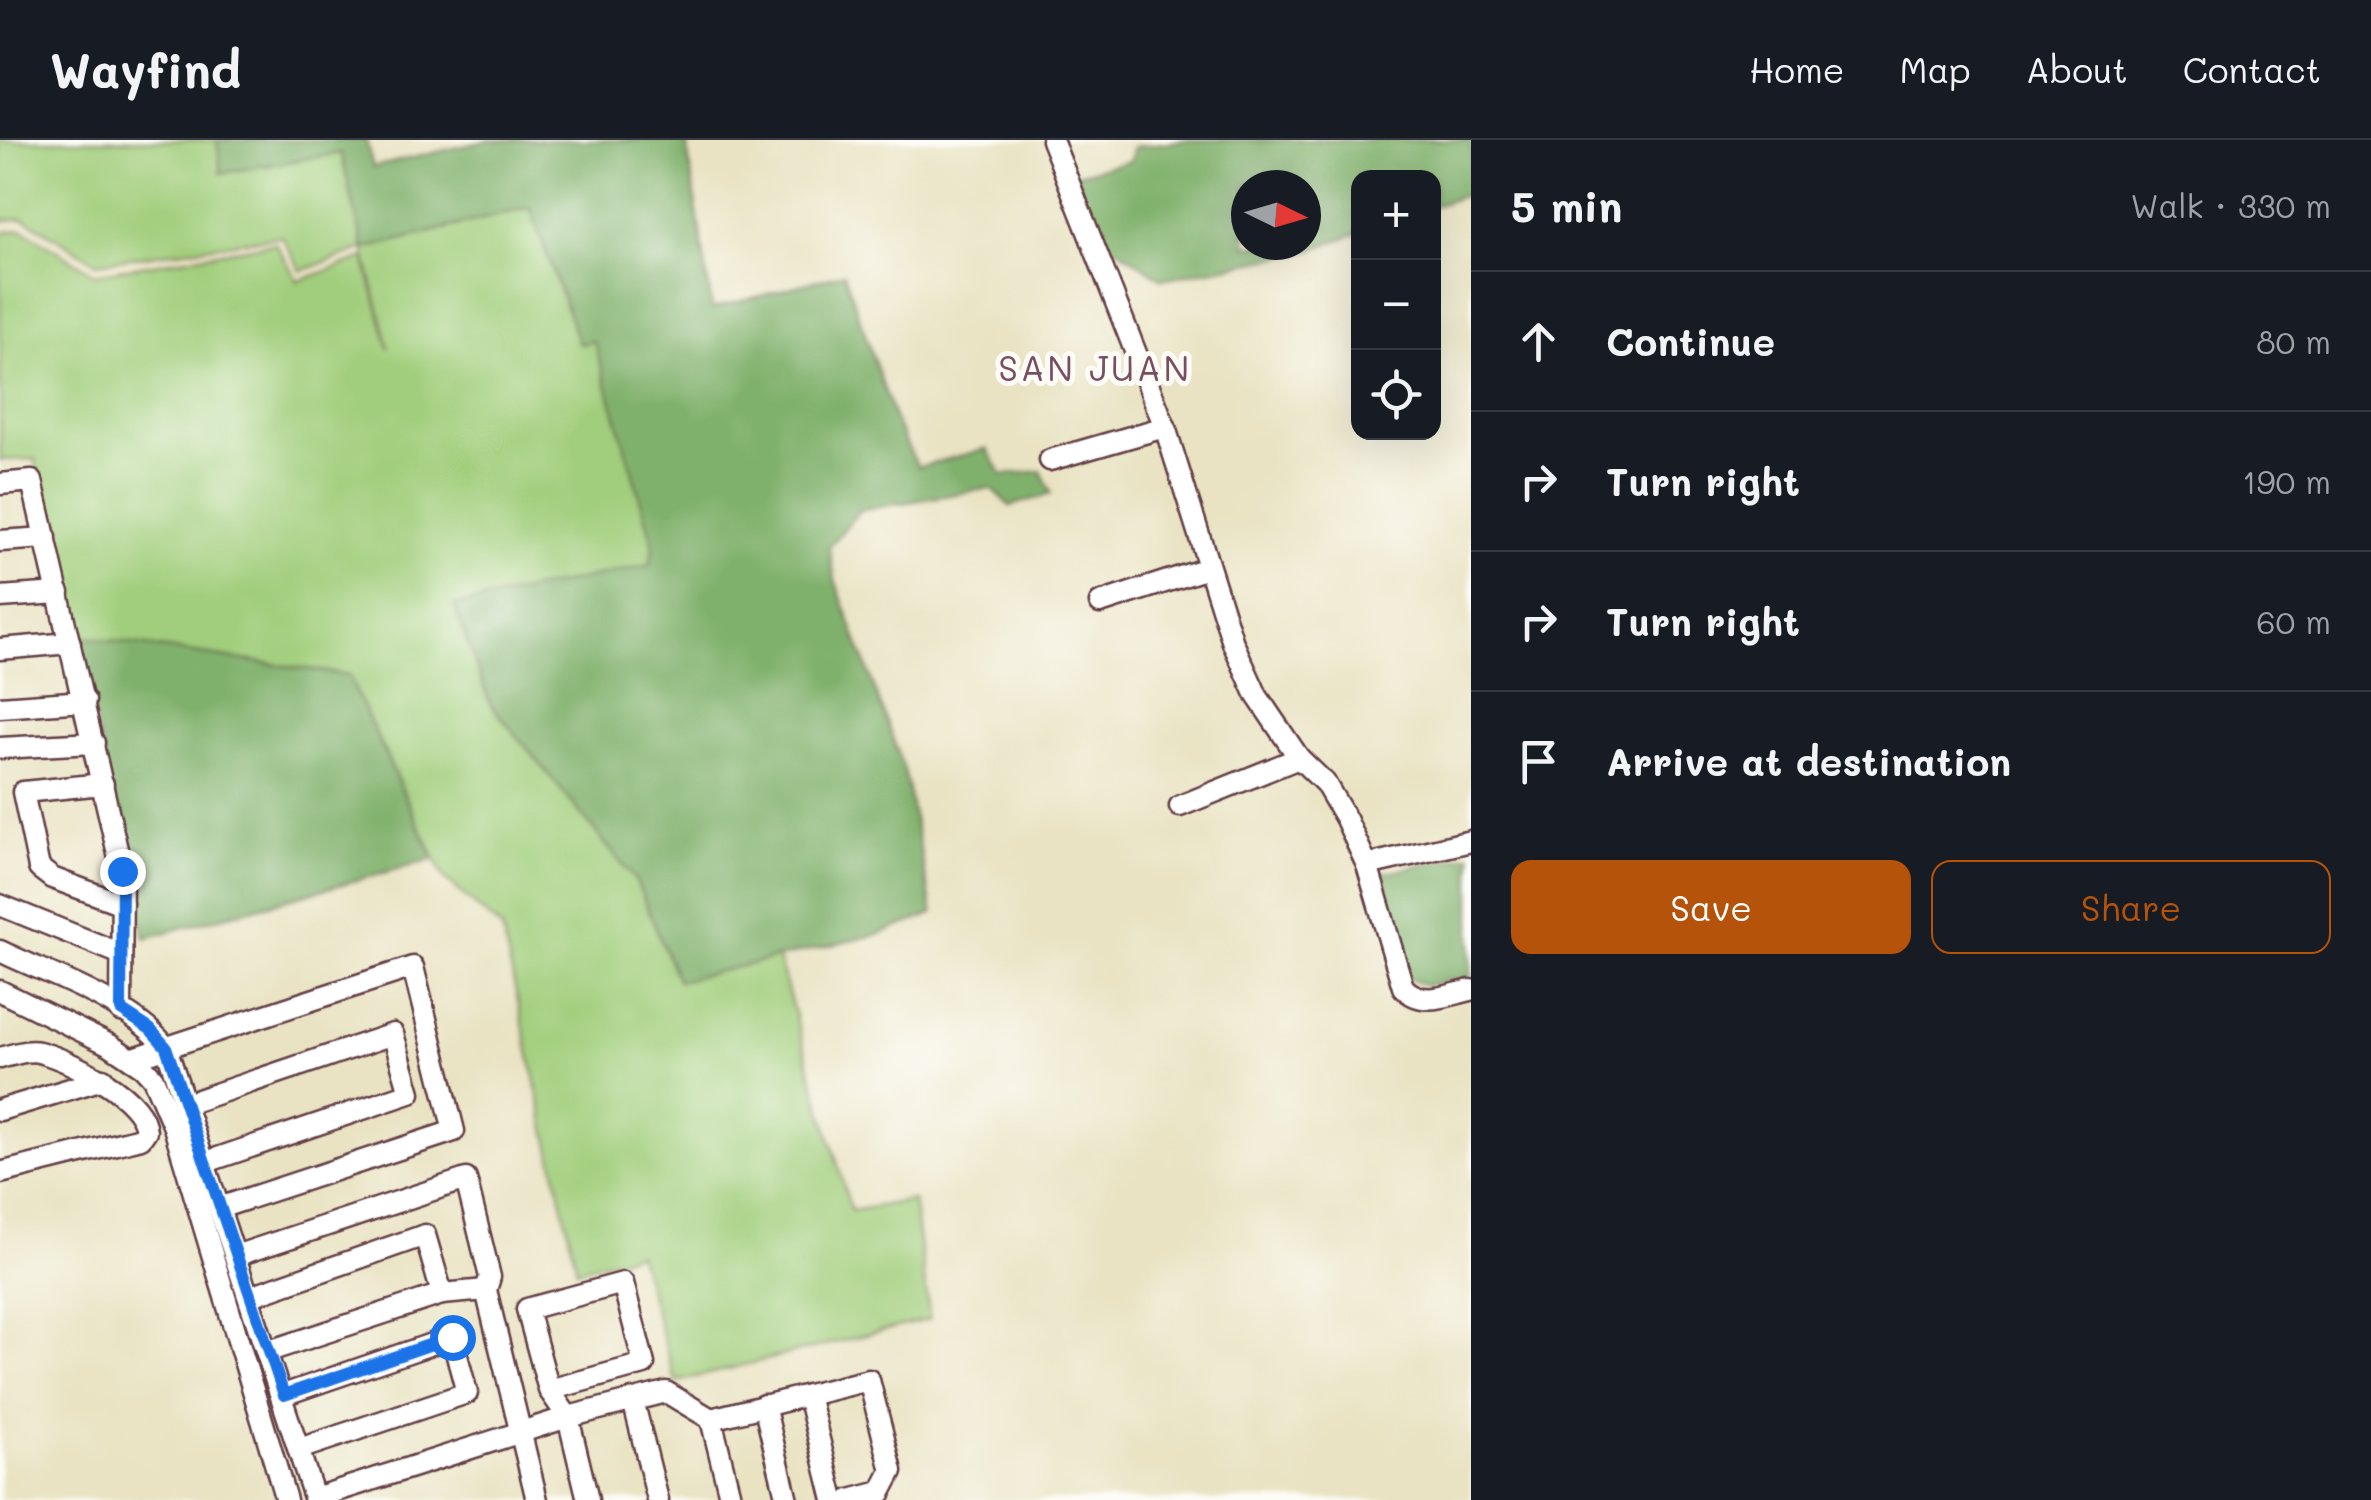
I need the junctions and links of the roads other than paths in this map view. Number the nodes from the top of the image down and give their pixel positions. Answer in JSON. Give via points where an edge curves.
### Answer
{"nodes":[{"id":1,"x":1052,"y":140,"type":"edge"},
{"id":2,"x":1164,"y":427,"type":"junction"},
{"id":3,"x":1050,"y":460,"type":"dead end"},
{"id":4,"x":0,"y":484,"type":"edge"},
{"id":5,"x":46,"y":538,"type":"junction"},
{"id":6,"x":0,"y":541,"type":"edge"},
{"id":7,"x":1208,"y":568,"type":"junction"},
{"id":8,"x":58,"y":594,"type":"junction"},
{"id":9,"x":0,"y":597,"type":"edge"},
{"id":10,"x":1100,"y":603,"type":"dead end"},
{"id":11,"x":70,"y":643,"type":"junction"},
{"id":12,"x":0,"y":649,"type":"edge"},
{"id":13,"x":85,"y":702,"type":"junction"},
{"id":14,"x":0,"y":707,"type":"edge"},
{"id":15,"x":94,"y":743,"type":"junction"},
{"id":16,"x":0,"y":748,"type":"edge"},
{"id":17,"x":1300,"y":758,"type":"junction"},
{"id":18,"x":103,"y":784,"type":"junction"},
{"id":19,"x":1180,"y":806,"type":"dead end"},
{"id":20,"x":1471,"y":841,"type":"edge"},
{"id":21,"x":1367,"y":865,"type":"junction"},
{"id":22,"x":122,"y":904,"type":"junction"},
{"id":23,"x":0,"y":905,"type":"edge"},
{"id":24,"x":0,"y":951,"type":"edge"},
{"id":25,"x":121,"y":954,"type":"junction"},
{"id":26,"x":1471,"y":990,"type":"edge"},
{"id":27,"x":0,"y":991,"type":"edge"},
{"id":28,"x":121,"y":1010,"type":"junction"},
{"id":29,"x":166,"y":1047,"type":"junction"},
{"id":30,"x":0,"y":1058,"type":"edge"},
{"id":31,"x":132,"y":1058,"type":"junction"},
{"id":32,"x":103,"y":1079,"type":"junction"},
{"id":33,"x":186,"y":1104,"type":"junction"},
{"id":34,"x":0,"y":1110,"type":"edge"},
{"id":35,"x":206,"y":1162,"type":"junction"},
{"id":36,"x":0,"y":1173,"type":"edge"},
{"id":37,"x":222,"y":1207,"type":"junction"},
{"id":38,"x":238,"y":1255,"type":"junction"},
{"id":39,"x":486,"y":1290,"type":"junction"},
{"id":40,"x":442,"y":1294,"type":"junction"},
{"id":41,"x":251,"y":1296,"type":"junction"},
{"id":42,"x":269,"y":1351,"type":"junction"},
{"id":43,"x":549,"y":1390,"type":"junction"},
{"id":44,"x":284,"y":1395,"type":"junction"},
{"id":45,"x":808,"y":1395,"type":"junction"},
{"id":46,"x":633,"y":1400,"type":"junction"},
{"id":47,"x":764,"y":1405,"type":"junction"},
{"id":48,"x":568,"y":1418,"type":"junction"},
{"id":49,"x":710,"y":1419,"type":"junction"},
{"id":50,"x":522,"y":1435,"type":"junction"},
{"id":51,"x":299,"y":1449,"type":"junction"},
{"id":52,"x":315,"y":1499,"type":"edge"},
{"id":53,"x":286,"y":1500,"type":"edge"},
{"id":54,"x":536,"y":1500,"type":"edge"},
{"id":55,"x":588,"y":1500,"type":"edge"},
{"id":56,"x":658,"y":1500,"type":"edge"},
{"id":57,"x":731,"y":1500,"type":"edge"},
{"id":58,"x":788,"y":1500,"type":"edge"},
{"id":59,"x":834,"y":1500,"type":"edge"},
{"id":60,"x":850,"y":1500,"type":"edge"}],
"edges":[{"from":1,"to":2,"type":"street"},
{"from":2,"to":3,"type":"street"},
{"from":2,"to":7,"type":"street"},
{"from":4,"to":5,"type":"street","via":[[32,481]]},
{"from":5,"to":6,"type":"street"},
{"from":5,"to":8,"type":"street"},
{"from":7,"to":10,"type":"street"},
{"from":7,"to":17,"type":"street","via":[[1257,696]]},
{"from":8,"to":9,"type":"street"},
{"from":8,"to":11,"type":"street"},
{"from":11,"to":12,"type":"street"},
{"from":11,"to":13,"type":"street"},
{"from":13,"to":14,"type":"street"},
{"from":13,"to":15,"type":"street"},
{"from":15,"to":16,"type":"street"},
{"from":15,"to":18,"type":"street"},
{"from":17,"to":19,"type":"street"},
{"from":17,"to":21,"type":"street","via":[[1325,783]]},
{"from":18,"to":22,"type":"street","via":[[122,871]]},
{"from":18,"to":22,"type":"street","via":[[23,792],[39,868]]},
{"from":20,"to":21,"type":"street"},
{"from":21,"to":26,"type":"street","via":[[1412,997]]},
{"from":22,"to":25,"type":"street"},
{"from":23,"to":25,"type":"street"},
{"from":24,"to":28,"type":"street"},
{"from":25,"to":28,"type":"street"},
{"from":27,"to":31,"type":"street"},
{"from":28,"to":29,"type":"street"},
{"from":29,"to":31,"type":"street"},
{"from":29,"to":33,"type":"street"},
{"from":29,"to":37,"type":"street","via":[[413,967],[454,1131]]},
{"from":30,"to":32,"type":"street","via":[[35,1050]]},
{"from":31,"to":53,"type":"street","via":[[153,1078],[174,1127]]},
{"from":32,"to":34,"type":"street"},
{"from":32,"to":36,"type":"street","via":[[146,1123],[141,1138]]},
{"from":33,"to":35,"type":"street"},
{"from":33,"to":35,"type":"street","via":[[394,1034],[410,1093]]},
{"from":35,"to":37,"type":"street"},
{"from":37,"to":38,"type":"street"},
{"from":38,"to":39,"type":"street","via":[[466,1179],[490,1277]]},
{"from":38,"to":41,"type":"street"},
{"from":39,"to":40,"type":"street"},
{"from":39,"to":50,"type":"street"},
{"from":40,"to":41,"type":"street","via":[[425,1235]]},
{"from":40,"to":42,"type":"street"},
{"from":41,"to":42,"type":"street"},
{"from":42,"to":44,"type":"street"},
{"from":43,"to":43,"type":"street","via":[[527,1309],[623,1283],[644,1364]]},
{"from":43,"to":48,"type":"street"},
{"from":44,"to":51,"type":"street"},
{"from":44,"to":51,"type":"street","via":[[452,1337],[467,1394]]},
{"from":45,"to":47,"type":"street"},
{"from":45,"to":59,"type":"street"},
{"from":45,"to":60,"type":"street","via":[[870,1380],[892,1471],[881,1492]]},
{"from":46,"to":48,"type":"street"},
{"from":46,"to":49,"type":"street","via":[[666,1392]]},
{"from":46,"to":56,"type":"street"},
{"from":47,"to":49,"type":"street"},
{"from":47,"to":58,"type":"street"},
{"from":48,"to":50,"type":"street"},
{"from":48,"to":55,"type":"street"},
{"from":49,"to":57,"type":"street"},
{"from":50,"to":52,"type":"street"},
{"from":50,"to":54,"type":"street"},
{"from":51,"to":52,"type":"street"}]}
